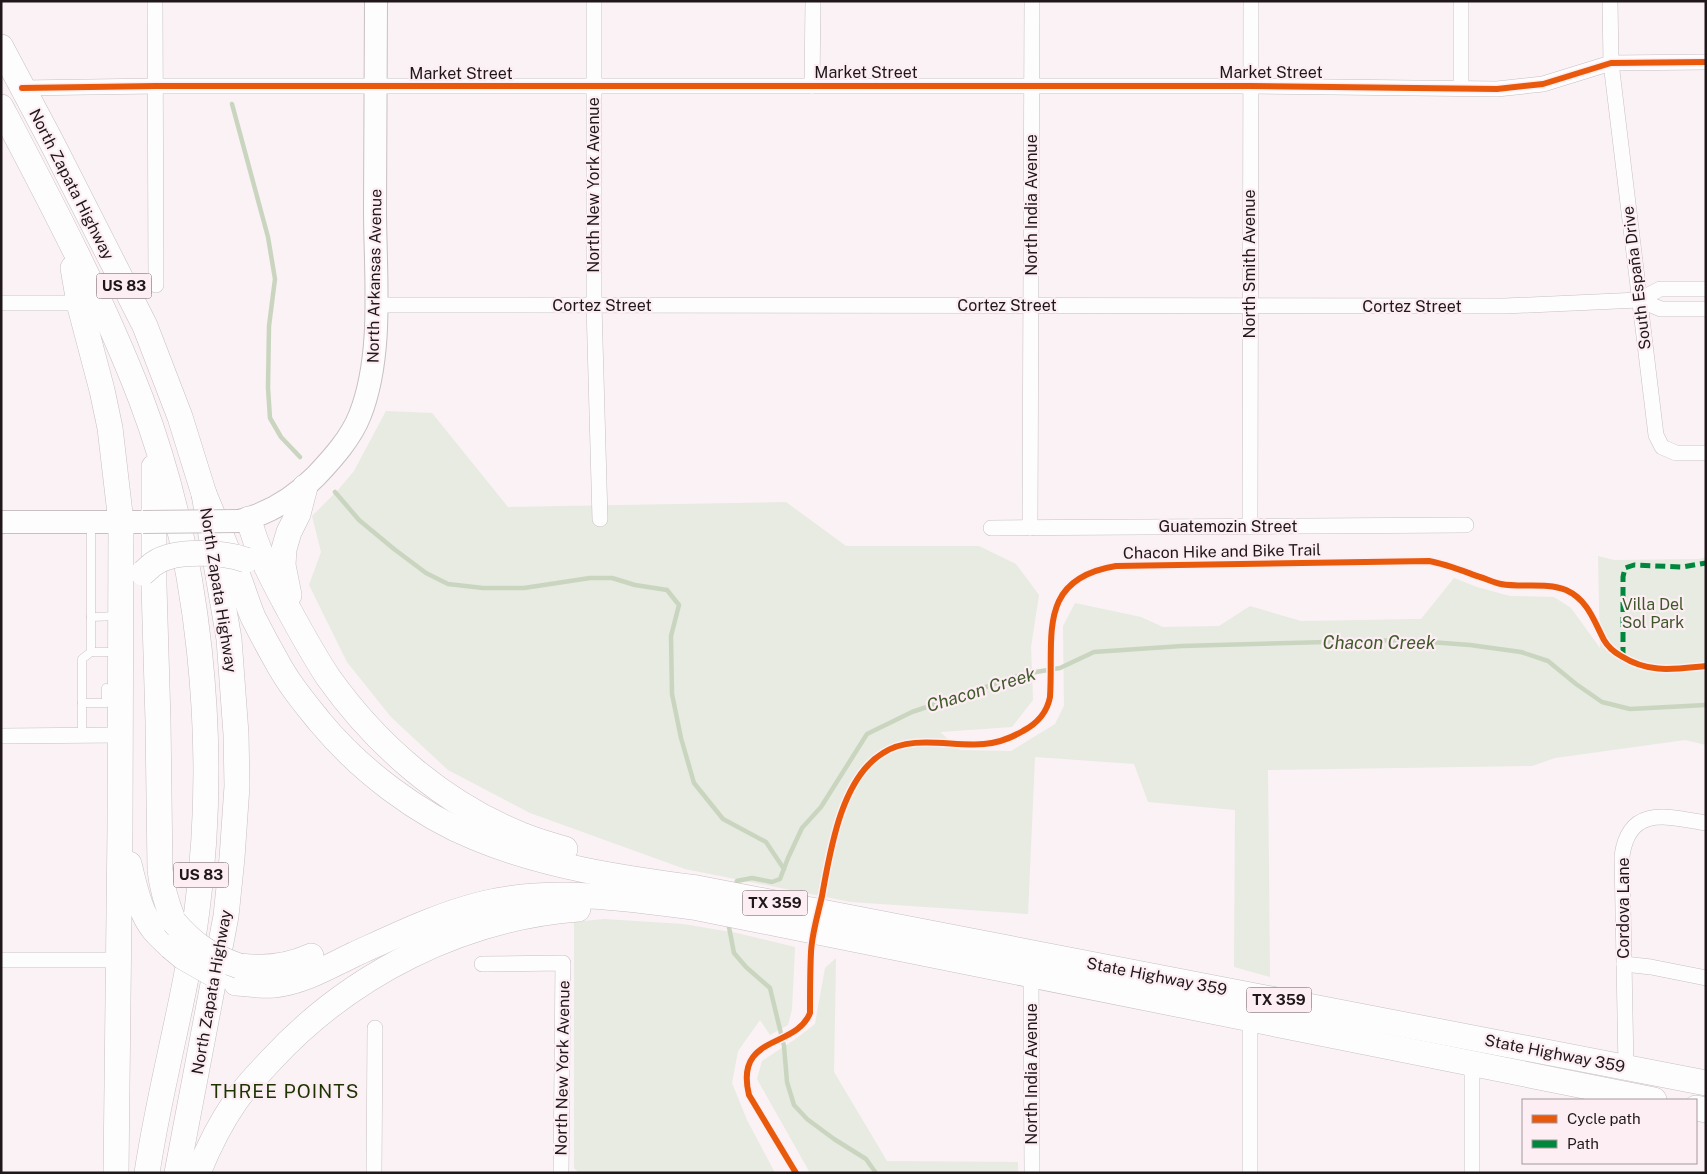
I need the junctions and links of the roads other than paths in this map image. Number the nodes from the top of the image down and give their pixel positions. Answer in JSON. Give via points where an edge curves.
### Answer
{"nodes":[{"id":1,"x":155,"y":1,"type":"edge"},
{"id":2,"x":376,"y":1,"type":"edge"},
{"id":3,"x":594,"y":1,"type":"edge"},
{"id":4,"x":813,"y":1,"type":"edge"},
{"id":5,"x":1032,"y":1,"type":"edge"},
{"id":6,"x":1251,"y":1,"type":"edge"},
{"id":7,"x":1461,"y":1,"type":"edge"},
{"id":8,"x":1610,"y":1,"type":"edge"},
{"id":9,"x":1,"y":47,"type":"edge"},
{"id":10,"x":1706,"y":62,"type":"edge"},
{"id":11,"x":1611,"y":63,"type":"junction"},
{"id":12,"x":156,"y":86,"type":"junction"},
{"id":13,"x":376,"y":86,"type":"junction"},
{"id":14,"x":593,"y":86,"type":"junction"},
{"id":15,"x":812,"y":86,"type":"junction"},
{"id":16,"x":1031,"y":86,"type":"junction"},
{"id":17,"x":1250,"y":86,"type":"junction"},
{"id":18,"x":22,"y":88,"type":"junction"},
{"id":19,"x":1461,"y":88,"type":"junction"},
{"id":20,"x":1,"y":107,"type":"edge"},
{"id":21,"x":68,"y":236,"type":"junction"},
{"id":22,"x":156,"y":285,"type":"dead end"},
{"id":23,"x":1706,"y":289,"type":"edge"},
{"id":24,"x":1639,"y":300,"type":"junction"},
{"id":25,"x":1,"y":303,"type":"edge"},
{"id":26,"x":79,"y":303,"type":"junction"},
{"id":27,"x":376,"y":305,"type":"junction"},
{"id":28,"x":594,"y":305,"type":"junction"},
{"id":29,"x":1031,"y":305,"type":"junction"},
{"id":30,"x":1249,"y":305,"type":"junction"},
{"id":31,"x":1706,"y":309,"type":"edge"},
{"id":32,"x":154,"y":436,"type":"junction"},
{"id":33,"x":1706,"y":453,"type":"edge"},
{"id":34,"x":305,"y":487,"type":"junction"},
{"id":35,"x":204,"y":494,"type":"junction"},
{"id":36,"x":600,"y":519,"type":"dead end"},
{"id":37,"x":244,"y":520,"type":"junction"},
{"id":38,"x":1,"y":522,"type":"edge"},
{"id":39,"x":92,"y":522,"type":"junction"},
{"id":40,"x":132,"y":522,"type":"junction"},
{"id":41,"x":1466,"y":525,"type":"dead end"},
{"id":42,"x":1250,"y":526,"type":"junction"},
{"id":43,"x":991,"y":528,"type":"dead end"},
{"id":44,"x":1030,"y":528,"type":"junction"},
{"id":45,"x":292,"y":615,"type":"junction"},
{"id":46,"x":91,"y":617,"type":"junction"},
{"id":47,"x":115,"y":643,"type":"junction"},
{"id":48,"x":91,"y":652,"type":"junction"},
{"id":49,"x":106,"y":688,"type":"dead end"},
{"id":50,"x":82,"y":703,"type":"junction"},
{"id":51,"x":1,"y":736,"type":"edge"},
{"id":52,"x":82,"y":736,"type":"junction"},
{"id":53,"x":120,"y":736,"type":"junction"},
{"id":54,"x":1706,"y":823,"type":"edge"},
{"id":55,"x":120,"y":828,"type":"junction"},
{"id":56,"x":695,"y":898,"type":"junction"},
{"id":57,"x":850,"y":928,"type":"junction"},
{"id":58,"x":1,"y":960,"type":"edge"},
{"id":59,"x":119,"y":960,"type":"junction"},
{"id":60,"x":482,"y":964,"type":"dead end"},
{"id":61,"x":1624,"y":964,"type":"junction"},
{"id":62,"x":238,"y":974,"type":"junction"},
{"id":63,"x":1031,"y":975,"type":"junction"},
{"id":64,"x":1706,"y":978,"type":"edge"},
{"id":65,"x":1250,"y":1020,"type":"junction"},
{"id":66,"x":375,"y":1028,"type":"dead end"},
{"id":67,"x":1336,"y":1037,"type":"junction"},
{"id":68,"x":1472,"y":1064,"type":"junction"},
{"id":69,"x":1626,"y":1067,"type":"junction"},
{"id":70,"x":1706,"y":1083,"type":"edge"},
{"id":71,"x":1649,"y":1099,"type":"edge"},
{"id":72,"x":116,"y":1173,"type":"edge"},
{"id":73,"x":147,"y":1173,"type":"edge"},
{"id":74,"x":177,"y":1173,"type":"edge"},
{"id":75,"x":198,"y":1173,"type":"edge"},
{"id":76,"x":374,"y":1173,"type":"edge"},
{"id":77,"x":561,"y":1173,"type":"edge"},
{"id":78,"x":1032,"y":1173,"type":"edge"},
{"id":79,"x":1250,"y":1173,"type":"edge"},
{"id":80,"x":1472,"y":1173,"type":"edge"}],
"edges":[{"from":1,"to":12,"type":"street"},
{"from":2,"to":13,"type":"main road","name":"North Arkansas Avenue"},
{"from":3,"to":14,"type":"street","name":"North New York Avenue"},
{"from":4,"to":15,"type":"street"},
{"from":5,"to":16,"type":"street","name":"North India Avenue"},
{"from":6,"to":17,"type":"street","name":"North Smith Avenue"},
{"from":7,"to":19,"type":"street"},
{"from":8,"to":11,"type":"street","name":"South España Drive"},
{"from":9,"to":18,"type":"main road","name":"North Zapata Highway","number":"US 83"},
{"from":10,"to":11,"type":"street","name":"Market Street"},
{"from":11,"to":19,"type":"street","name":"Market Street","via":[[1542,84]]},
{"from":11,"to":24,"type":"street","name":"South España Drive"},
{"from":12,"to":13,"type":"street","name":"Market Street"},
{"from":12,"to":18,"type":"street","name":"Market Street"},
{"from":12,"to":22,"type":"street"},
{"from":13,"to":14,"type":"street","name":"Market Street"},
{"from":13,"to":27,"type":"main road","name":"North Arkansas Avenue"},
{"from":14,"to":15,"type":"street","name":"Market Street"},
{"from":14,"to":28,"type":"street","name":"North New York Avenue"},
{"from":15,"to":16,"type":"street","name":"Market Street"},
{"from":16,"to":17,"type":"street","name":"Market Street"},
{"from":16,"to":29,"type":"street","name":"North India Avenue"},
{"from":17,"to":19,"type":"street","name":"Market Street"},
{"from":17,"to":30,"type":"street","name":"North Smith Avenue"},
{"from":18,"to":35,"type":"main road","name":"North Zapata Highway","number":"US 83","via":[[145,326],[180,417]]},
{"from":20,"to":21,"type":"main road","name":"North Zapata Highway","number":"US 83"},
{"from":21,"to":26,"type":"main road"},
{"from":21,"to":32,"type":"main road","name":"North Zapata Highway","number":"US 83","via":[[120,347]]},
{"from":23,"to":24,"type":"street","name":"Cortez Street","via":[[1660,289]]},
{"from":24,"to":30,"type":"street","name":"Cortez Street","via":[[1505,306]]},
{"from":24,"to":31,"type":"street","name":"Cortez Street","via":[[1661,309]]},
{"from":24,"to":33,"type":"street","name":"South España Drive","via":[[1656,434],[1662,447],[1676,453]]},
{"from":25,"to":26,"type":"street"},
{"from":26,"to":40,"type":"main road"},
{"from":27,"to":28,"type":"street","name":"Cortez Street"},
{"from":27,"to":34,"type":"main road","name":"North Arkansas Avenue","via":[[373,370],[360,416],[332,460]]},
{"from":28,"to":29,"type":"street","name":"Cortez Street"},
{"from":28,"to":36,"type":"street","name":"North New York Avenue"},
{"from":29,"to":30,"type":"street","name":"Cortez Street"},
{"from":29,"to":44,"type":"street","name":"North India Avenue"},
{"from":30,"to":42,"type":"street","name":"North Smith Avenue"},
{"from":32,"to":62,"type":"main road","bridge":true,"via":[[154,586],[162,888],[174,922],[189,939]]},
{"from":32,"to":73,"type":"main road","name":"North Zapata Highway","number":"US 83","via":[[172,499],[196,623],[206,727],[206,792],[197,910]]},
{"from":34,"to":37,"type":"main road","name":"North Arkansas Avenue","via":[[274,508]]},
{"from":34,"to":45,"type":"main road","via":[[284,549],[283,565]]},
{"from":35,"to":56,"type":"main road","via":[[252,616],[276,662],[316,718],[367,771],[447,825],[476,838],[555,864]]},
{"from":35,"to":74,"type":"main road","name":"North Zapata Highway","number":"US 83","via":[[229,639],[237,786],[226,916]]},
{"from":37,"to":40,"type":"main road","name":"North Arkansas Avenue","bridge":true},
{"from":37,"to":45,"type":"main road"},
{"from":38,"to":39,"type":"main road"},
{"from":39,"to":40,"type":"main road"},
{"from":39,"to":46,"type":"lane"},
{"from":40,"to":47,"type":"main road"},
{"from":41,"to":42,"type":"street","name":"Guatemozin Street"},
{"from":42,"to":44,"type":"street","name":"Guatemozin Street"},
{"from":43,"to":44,"type":"street","name":"Guatemozin Street"},
{"from":45,"to":47,"type":"main road","bridge":true,"via":[[246,560],[197,553],[156,562],[143,573]]},
{"from":45,"to":56,"type":"main road","via":[[328,677],[353,710],[379,739],[449,796],[522,836],[595,859]]},
{"from":46,"to":47,"type":"lane"},
{"from":46,"to":48,"type":"lane"},
{"from":47,"to":48,"type":"lane"},
{"from":47,"to":53,"type":"main road"},
{"from":48,"to":50,"type":"lane","via":[[82,659]]},
{"from":49,"to":50,"type":"lane","via":[[106,703]]},
{"from":50,"to":52,"type":"lane"},
{"from":51,"to":52,"type":"street"},
{"from":52,"to":53,"type":"street"},
{"from":53,"to":55,"type":"main road"},
{"from":54,"to":61,"type":"street","name":"Cordova Lane","via":[[1657,816],[1642,821],[1624,842]]},
{"from":55,"to":59,"type":"main road"},
{"from":55,"to":62,"type":"main road","bridge":true,"via":[[138,900],[154,930],[201,968]]},
{"from":56,"to":57,"type":"main road","name":"State Highway 359","number":"TX 359"},
{"from":56,"to":62,"type":"main road","via":[[611,888],[534,885],[495,890],[454,898],[400,916],[285,965]]},
{"from":56,"to":75,"type":"main road","via":[[559,910],[510,920],[431,946],[381,971],[328,1007],[262,1070],[235,1102],[211,1141]]},
{"from":57,"to":63,"type":"main road","name":"State Highway 359","number":"TX 359"},
{"from":57,"to":69,"type":"main road","name":"State Highway 359","number":"TX 359"},
{"from":58,"to":59,"type":"street"},
{"from":59,"to":72,"type":"main road"},
{"from":60,"to":77,"type":"street","name":"North New York Avenue","via":[[563,962]]},
{"from":61,"to":64,"type":"street"},
{"from":61,"to":69,"type":"street","name":"Cordova Lane"},
{"from":63,"to":65,"type":"main road","name":"State Highway 359","number":"TX 359"},
{"from":63,"to":78,"type":"street","name":"North India Avenue"},
{"from":65,"to":67,"type":"main road","name":"State Highway 359","number":"TX 359"},
{"from":65,"to":79,"type":"street"},
{"from":66,"to":76,"type":"street"},
{"from":67,"to":68,"type":"main road","name":"State Highway 359","number":"TX 359"},
{"from":67,"to":69,"type":"main road","via":[[1402,1039],[1614,1079],[1624,1076]]},
{"from":68,"to":71,"type":"main road","name":"State Highway 359","number":"TX 359"},
{"from":68,"to":80,"type":"street"},
{"from":69,"to":70,"type":"main road","name":"State Highway 359","number":"TX 359"}]}
